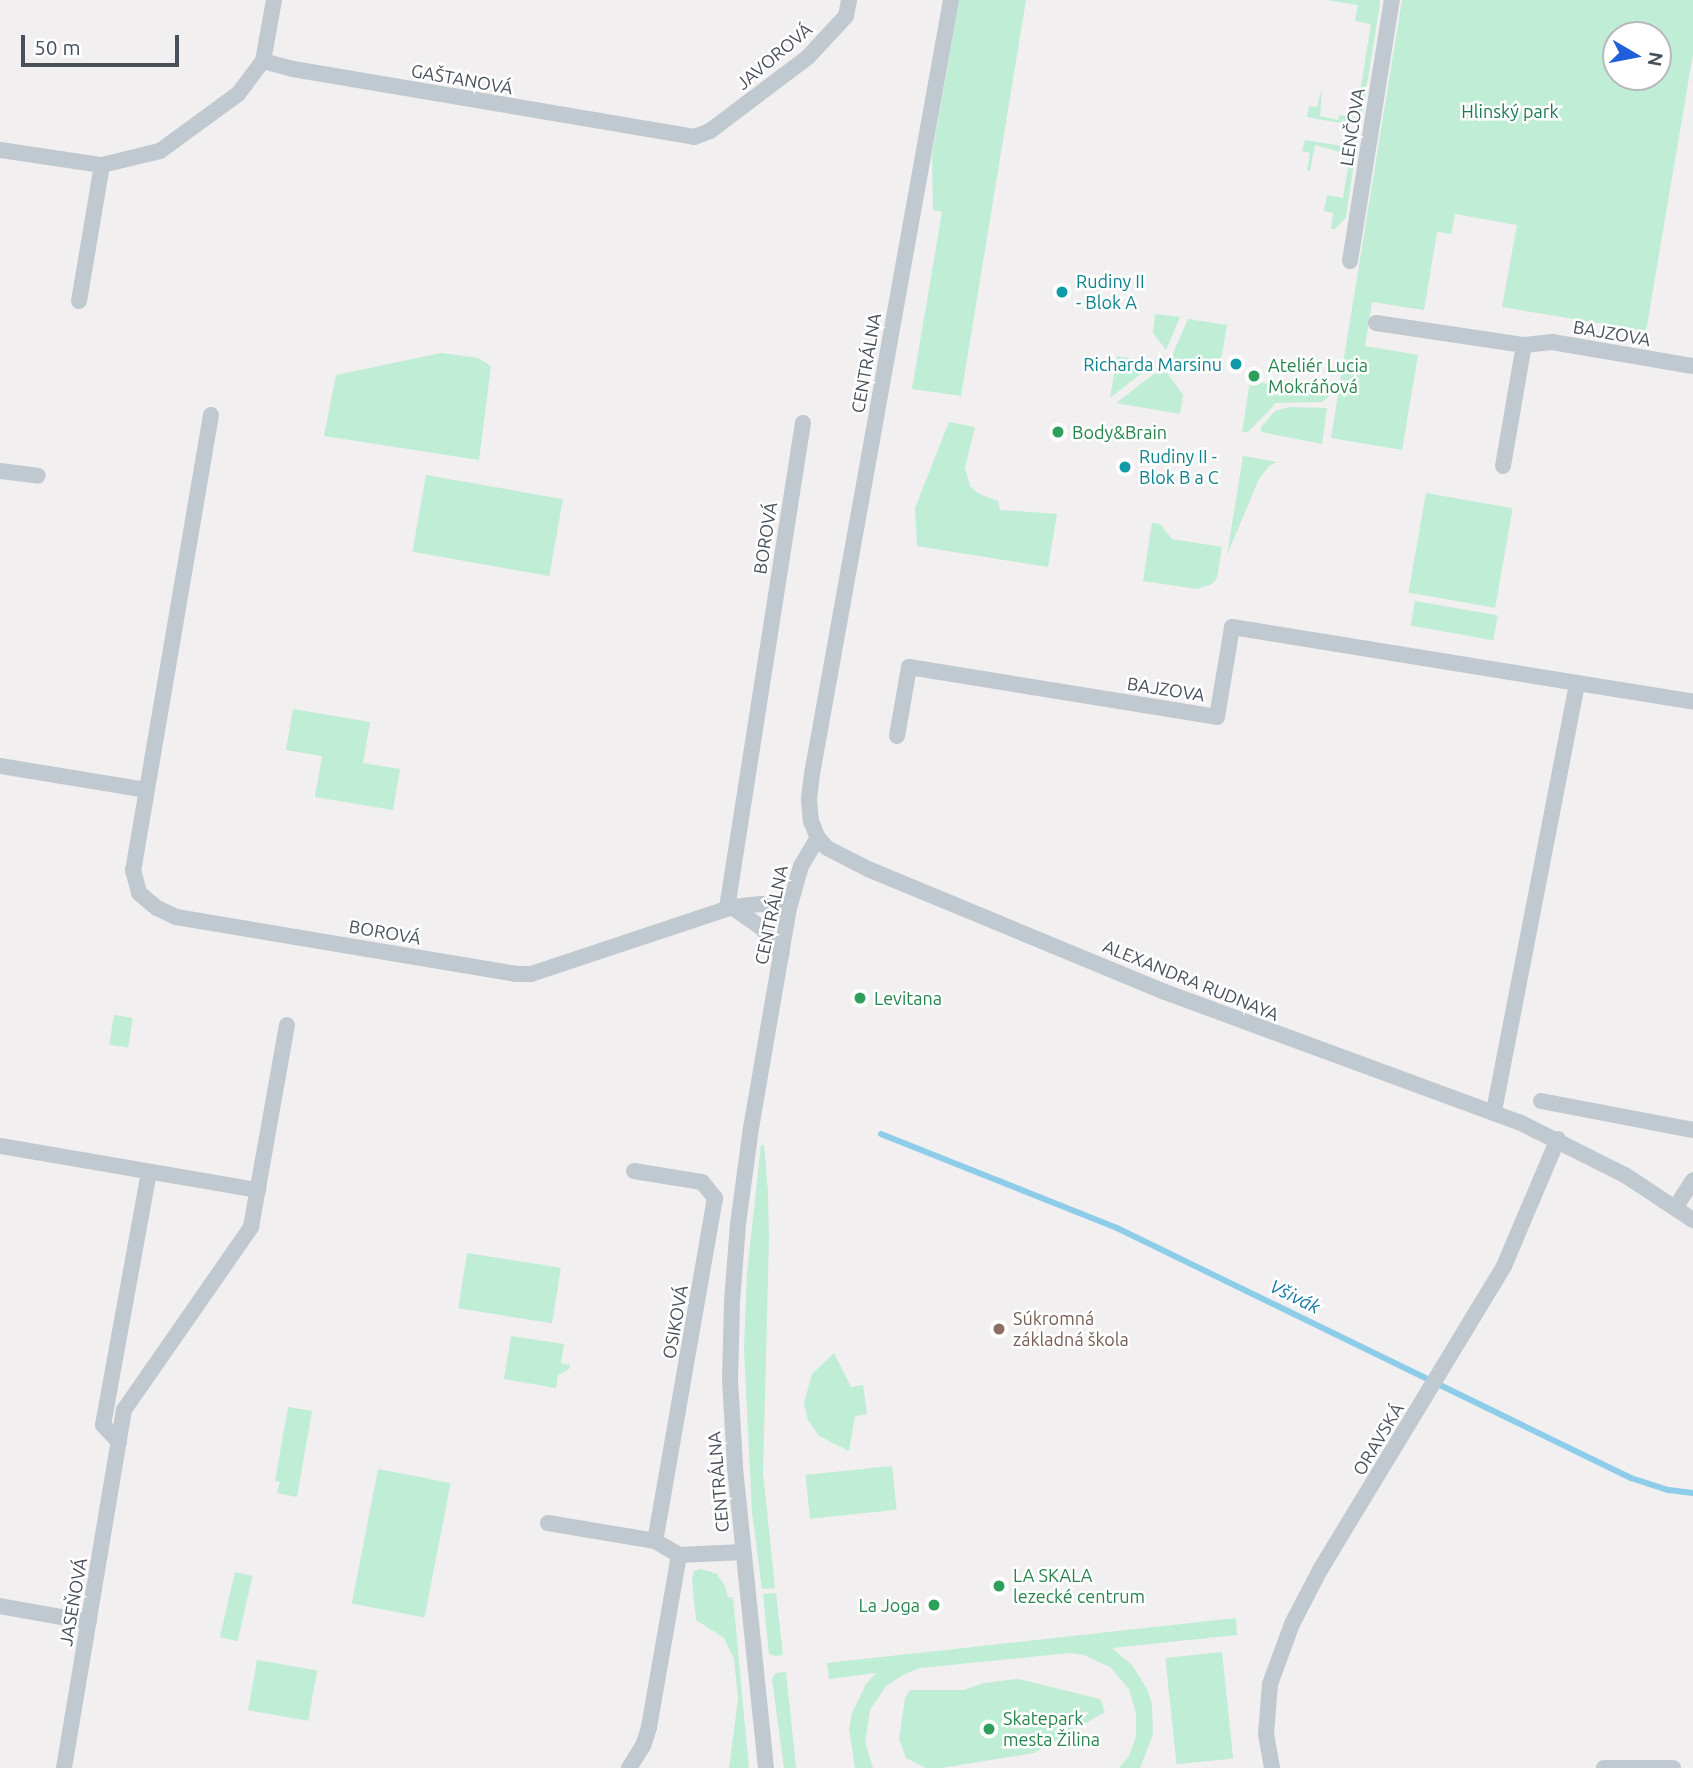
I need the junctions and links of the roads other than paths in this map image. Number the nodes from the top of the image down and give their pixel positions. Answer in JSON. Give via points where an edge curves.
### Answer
{"nodes":[{"id":1,"x":274,"y":0,"type":"edge"},
{"id":2,"x":849,"y":0,"type":"edge"},
{"id":3,"x":951,"y":0,"type":"edge"},
{"id":4,"x":1392,"y":0,"type":"edge"},
{"id":5,"x":263,"y":61,"type":"junction"},
{"id":6,"x":710,"y":131,"type":"joint"},
{"id":7,"x":0,"y":150,"type":"edge"},
{"id":8,"x":102,"y":165,"type":"junction"},
{"id":9,"x":1350,"y":261,"type":"dead end"},
{"id":10,"x":79,"y":301,"type":"dead end"},
{"id":11,"x":1376,"y":323,"type":"dead end"},
{"id":12,"x":1524,"y":345,"type":"junction"},
{"id":13,"x":1693,"y":366,"type":"edge"},
{"id":14,"x":211,"y":415,"type":"dead end"},
{"id":15,"x":803,"y":423,"type":"dead end"},
{"id":16,"x":1503,"y":466,"type":"dead end"},
{"id":17,"x":0,"y":471,"type":"edge"},
{"id":18,"x":38,"y":476,"type":"dead end"},
{"id":19,"x":1577,"y":683,"type":"junction"},
{"id":20,"x":1693,"y":702,"type":"edge"},
{"id":21,"x":897,"y":736,"type":"dead end"},
{"id":22,"x":0,"y":766,"type":"edge"},
{"id":23,"x":146,"y":790,"type":"junction"},
{"id":24,"x":818,"y":838,"type":"junction"},
{"id":25,"x":729,"y":907,"type":"junction"},
{"id":26,"x":789,"y":908,"type":"junction"},
{"id":27,"x":781,"y":954,"type":"junction"},
{"id":28,"x":287,"y":1025,"type":"dead end"},
{"id":29,"x":1541,"y":1101,"type":"dead end"},
{"id":30,"x":1494,"y":1111,"type":"junction"},
{"id":31,"x":1693,"y":1130,"type":"edge"},
{"id":32,"x":1558,"y":1139,"type":"junction"},
{"id":33,"x":0,"y":1146,"type":"edge"},
{"id":34,"x":634,"y":1171,"type":"dead end"},
{"id":35,"x":149,"y":1172,"type":"junction"},
{"id":36,"x":1693,"y":1180,"type":"edge"},
{"id":37,"x":258,"y":1190,"type":"junction"},
{"id":38,"x":1675,"y":1208,"type":"junction"},
{"id":39,"x":1693,"y":1220,"type":"edge"},
{"id":40,"x":119,"y":1442,"type":"junction"},
{"id":41,"x":548,"y":1523,"type":"dead end"},
{"id":42,"x":655,"y":1541,"type":"junction"},
{"id":43,"x":743,"y":1552,"type":"junction"},
{"id":44,"x":679,"y":1555,"type":"junction"},
{"id":45,"x":0,"y":1606,"type":"edge"},
{"id":46,"x":89,"y":1622,"type":"junction"},
{"id":47,"x":64,"y":1768,"type":"edge"},
{"id":48,"x":629,"y":1768,"type":"edge"},
{"id":49,"x":766,"y":1768,"type":"edge"},
{"id":50,"x":1272,"y":1768,"type":"edge"},
{"id":51,"x":1604,"y":1768,"type":"edge"},
{"id":52,"x":1673,"y":1768,"type":"edge"}],
"edges":[{"from":1,"to":5,"type":"street"},
{"from":2,"to":6,"type":"street","name":"JAVOROVÁ","via":[[846,16],[807,58]]},
{"from":3,"to":24,"type":"street","name":"CENTRÁLNA","via":[[812,774],[809,800]]},
{"from":4,"to":9,"type":"street","name":"LENČOVA"},
{"from":5,"to":6,"type":"street","name":"GAŠTANOVÁ","via":[[655,132],[694,137]]},
{"from":5,"to":8,"type":"street","via":[[238,94],[160,151]]},
{"from":7,"to":8,"type":"street"},
{"from":8,"to":10,"type":"street"},
{"from":11,"to":12,"type":"street","name":"BAJZOVA"},
{"from":12,"to":13,"type":"street","name":"BAJZOVA","via":[[1552,342]]},
{"from":12,"to":16,"type":"street"},
{"from":14,"to":23,"type":"street","name":"BOROVÁ"},
{"from":15,"to":25,"type":"street","name":"BOROVÁ"},
{"from":17,"to":18,"type":"street"},
{"from":19,"to":20,"type":"street","name":"BAJZOVA"},
{"from":19,"to":21,"type":"street","name":"BAJZOVA","via":[[1232,627],[1217,717],[909,667]]},
{"from":19,"to":30,"type":"street"},
{"from":22,"to":23,"type":"street"},
{"from":23,"to":25,"type":"street","name":"BOROVÁ","via":[[133,870],[139,893],[176,917],[516,974],[546,969]]},
{"from":24,"to":26,"type":"street","name":"CENTRÁLNA","via":[[801,866]]},
{"from":24,"to":30,"type":"street","name":"ALEXANDRA RUDNAYA","via":[[827,848],[868,869],[1165,992]]},
{"from":25,"to":26,"type":"street","name":"BOROVÁ","via":[[761,904]]},
{"from":25,"to":27,"type":"street","via":[[761,927]]},
{"from":26,"to":27,"type":"street","name":"CENTRÁLNA"},
{"from":27,"to":43,"type":"street","name":"CENTRÁLNA","via":[[751,1128],[732,1302],[730,1379]]},
{"from":28,"to":37,"type":"street","name":"JASEŇOVÁ"},
{"from":29,"to":31,"type":"street"},
{"from":30,"to":32,"type":"street","name":"ALEXANDRA RUDNAYA"},
{"from":32,"to":38,"type":"street","name":"ALEXANDRA RUDNAYA"},
{"from":32,"to":50,"type":"street","name":"ORAVSKÁ","via":[[1504,1266],[1292,1624],[1270,1684],[1266,1734]]},
{"from":33,"to":35,"type":"street"},
{"from":34,"to":42,"type":"street","name":"OSIKOVÁ","via":[[702,1182],[715,1198]]},
{"from":35,"to":37,"type":"street"},
{"from":35,"to":40,"type":"street","via":[[103,1425]]},
{"from":36,"to":38,"type":"street"},
{"from":37,"to":40,"type":"street","name":"JASEŇOVÁ","via":[[251,1227],[124,1410]]},
{"from":38,"to":39,"type":"street","name":"ALEXANDRA RUDNAYA"},
{"from":40,"to":46,"type":"street","name":"JASEŇOVÁ"},
{"from":41,"to":42,"type":"street"},
{"from":42,"to":44,"type":"street"},
{"from":43,"to":44,"type":"street"},
{"from":43,"to":49,"type":"street","name":"CENTRÁLNA"},
{"from":44,"to":48,"type":"street","via":[[649,1727]]},
{"from":45,"to":46,"type":"street"},
{"from":46,"to":47,"type":"street","name":"JASEŇOVÁ"},
{"from":51,"to":52,"type":"street"}]}
